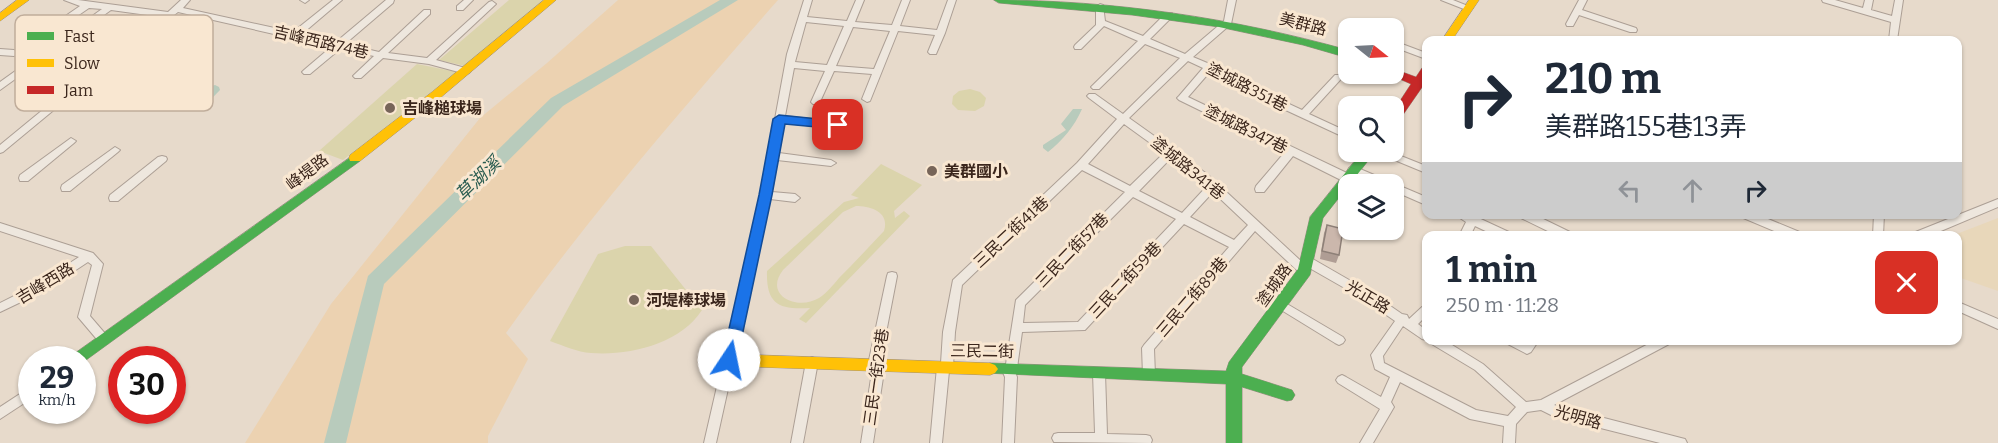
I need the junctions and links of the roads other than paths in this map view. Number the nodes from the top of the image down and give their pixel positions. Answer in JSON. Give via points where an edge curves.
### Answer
{"nodes":[{"id":1,"x":24,"y":0,"type":"edge"},
{"id":2,"x":68,"y":0,"type":"edge"},
{"id":3,"x":186,"y":0,"type":"edge"},
{"id":4,"x":338,"y":0,"type":"edge"},
{"id":5,"x":469,"y":0,"type":"edge"},
{"id":6,"x":551,"y":0,"type":"edge"},
{"id":7,"x":808,"y":0,"type":"edge"},
{"id":8,"x":860,"y":0,"type":"edge"},
{"id":9,"x":906,"y":0,"type":"edge"},
{"id":10,"x":952,"y":0,"type":"edge"},
{"id":11,"x":1000,"y":0,"type":"edge"},
{"id":12,"x":1232,"y":0,"type":"edge"},
{"id":13,"x":1445,"y":0,"type":"edge"},
{"id":14,"x":1584,"y":0,"type":"edge"},
{"id":15,"x":1826,"y":0,"type":"edge"},
{"id":16,"x":1869,"y":0,"type":"edge"},
{"id":17,"x":1899,"y":0,"type":"edge"},
{"id":18,"x":390,"y":1,"type":"edge"},
{"id":19,"x":492,"y":4,"type":"dead end"},
{"id":20,"x":1472,"y":4,"type":"edge"},
{"id":21,"x":87,"y":5,"type":"junction"},
{"id":22,"x":109,"y":8,"type":"junction"},
{"id":23,"x":460,"y":8,"type":"dead end"},
{"id":24,"x":1577,"y":11,"type":"junction"},
{"id":25,"x":173,"y":12,"type":"junction"},
{"id":26,"x":427,"y":12,"type":"dead end"},
{"id":27,"x":1866,"y":12,"type":"junction"},
{"id":28,"x":73,"y":15,"type":"edge"},
{"id":29,"x":99,"y":15,"type":"edge"},
{"id":30,"x":169,"y":15,"type":"edge"},
{"id":31,"x":188,"y":15,"type":"edge"},
{"id":32,"x":1100,"y":15,"type":"junction"},
{"id":33,"x":1169,"y":15,"type":"junction"},
{"id":34,"x":0,"y":18,"type":"edge"},
{"id":35,"x":801,"y":19,"type":"junction"},
{"id":36,"x":213,"y":20,"type":"edge"},
{"id":37,"x":1895,"y":20,"type":"junction"},
{"id":38,"x":1228,"y":22,"type":"junction"},
{"id":39,"x":849,"y":24,"type":"junction"},
{"id":40,"x":1570,"y":24,"type":"dead end"},
{"id":41,"x":895,"y":28,"type":"junction"},
{"id":42,"x":1633,"y":30,"type":"dead end"},
{"id":43,"x":940,"y":33,"type":"junction"},
{"id":44,"x":294,"y":36,"type":"junction"},
{"id":45,"x":1450,"y":36,"type":"edge"},
{"id":46,"x":1893,"y":36,"type":"edge"},
{"id":47,"x":1145,"y":39,"type":"junction"},
{"id":48,"x":340,"y":46,"type":"junction"},
{"id":49,"x":1078,"y":47,"type":"dead end"},
{"id":50,"x":1404,"y":48,"type":"edge"},
{"id":51,"x":1338,"y":51,"type":"edge"},
{"id":52,"x":0,"y":52,"type":"edge"},
{"id":53,"x":933,"y":52,"type":"dead end"},
{"id":54,"x":14,"y":53,"type":"dead end"},
{"id":55,"x":1422,"y":54,"type":"edge"},
{"id":56,"x":381,"y":55,"type":"junction"},
{"id":57,"x":1187,"y":57,"type":"junction"},
{"id":58,"x":429,"y":62,"type":"junction"},
{"id":59,"x":790,"y":65,"type":"junction"},
{"id":60,"x":1209,"y":67,"type":"junction"},
{"id":61,"x":831,"y":68,"type":"junction"},
{"id":62,"x":466,"y":71,"type":"junction"},
{"id":63,"x":307,"y":72,"type":"dead end"},
{"id":64,"x":878,"y":72,"type":"junction"},
{"id":65,"x":15,"y":76,"type":"edge"},
{"id":66,"x":358,"y":76,"type":"dead end"},
{"id":67,"x":1338,"y":77,"type":"dead end"},
{"id":68,"x":1404,"y":77,"type":"edge"},
{"id":69,"x":1422,"y":85,"type":"edge"},
{"id":70,"x":1422,"y":86,"type":"edge"},
{"id":71,"x":0,"y":87,"type":"edge"},
{"id":72,"x":867,"y":99,"type":"dead end"},
{"id":73,"x":816,"y":102,"type":"dead end"},
{"id":74,"x":1404,"y":107,"type":"edge"},
{"id":75,"x":47,"y":111,"type":"edge"},
{"id":76,"x":1303,"y":115,"type":"junction"},
{"id":77,"x":779,"y":119,"type":"junction"},
{"id":78,"x":1124,"y":119,"type":"junction"},
{"id":79,"x":857,"y":127,"type":"dead end"},
{"id":80,"x":1338,"y":131,"type":"edge"},
{"id":81,"x":71,"y":141,"type":"dead end"},
{"id":82,"x":0,"y":150,"type":"edge"},
{"id":83,"x":115,"y":150,"type":"dead end"},
{"id":84,"x":1292,"y":151,"type":"junction"},
{"id":85,"x":1171,"y":152,"type":"junction"},
{"id":86,"x":772,"y":156,"type":"junction"},
{"id":87,"x":162,"y":159,"type":"dead end"},
{"id":88,"x":1404,"y":161,"type":"edge"},
{"id":89,"x":1360,"y":162,"type":"edge"},
{"id":90,"x":831,"y":163,"type":"dead end"},
{"id":91,"x":1081,"y":165,"type":"junction"},
{"id":92,"x":1422,"y":169,"type":"edge"},
{"id":93,"x":1350,"y":174,"type":"joint"},
{"id":94,"x":24,"y":178,"type":"dead end"},
{"id":95,"x":1214,"y":186,"type":"junction"},
{"id":96,"x":66,"y":188,"type":"dead end"},
{"id":97,"x":1260,"y":189,"type":"dead end"},
{"id":98,"x":1338,"y":190,"type":"edge"},
{"id":99,"x":1130,"y":191,"type":"junction"},
{"id":100,"x":1404,"y":191,"type":"edge"},
{"id":101,"x":766,"y":195,"type":"junction"},
{"id":102,"x":114,"y":198,"type":"dead end"},
{"id":103,"x":795,"y":198,"type":"dead end"},
{"id":104,"x":1422,"y":199,"type":"edge"},
{"id":105,"x":1998,"y":203,"type":"edge"},
{"id":106,"x":1962,"y":218,"type":"edge"},
{"id":107,"x":1183,"y":219,"type":"junction"},
{"id":108,"x":1533,"y":219,"type":"edge"},
{"id":109,"x":1757,"y":219,"type":"edge"},
{"id":110,"x":1959,"y":219,"type":"edge"},
{"id":111,"x":1472,"y":220,"type":"joint"},
{"id":112,"x":1254,"y":225,"type":"junction"},
{"id":113,"x":0,"y":227,"type":"edge"},
{"id":114,"x":1466,"y":231,"type":"edge"},
{"id":115,"x":1496,"y":231,"type":"edge"},
{"id":116,"x":1558,"y":231,"type":"edge"},
{"id":117,"x":1786,"y":231,"type":"edge"},
{"id":118,"x":1929,"y":231,"type":"edge"},
{"id":119,"x":1236,"y":246,"type":"junction"},
{"id":120,"x":89,"y":256,"type":"junction"},
{"id":121,"x":1306,"y":266,"type":"junction"},
{"id":122,"x":892,"y":276,"type":"dead end"},
{"id":123,"x":1282,"y":305,"type":"junction"},
{"id":124,"x":0,"y":308,"type":"edge"},
{"id":125,"x":1962,"y":308,"type":"edge"},
{"id":126,"x":1422,"y":312,"type":"edge"},
{"id":127,"x":1407,"y":321,"type":"junction"},
{"id":128,"x":1998,"y":324,"type":"edge"},
{"id":129,"x":1017,"y":328,"type":"junction"},
{"id":130,"x":1422,"y":333,"type":"edge"},
{"id":131,"x":104,"y":340,"type":"junction"},
{"id":132,"x":1339,"y":340,"type":"dead end"},
{"id":133,"x":1442,"y":345,"type":"edge"},
{"id":134,"x":1658,"y":345,"type":"edge"},
{"id":135,"x":96,"y":346,"type":"edge"},
{"id":136,"x":729,"y":360,"type":"junction"},
{"id":137,"x":812,"y":362,"type":"junction"},
{"id":138,"x":874,"y":365,"type":"junction"},
{"id":139,"x":945,"y":367,"type":"junction"},
{"id":140,"x":1009,"y":368,"type":"junction"},
{"id":141,"x":1099,"y":373,"type":"junction"},
{"id":142,"x":1149,"y":375,"type":"junction"},
{"id":143,"x":1397,"y":375,"type":"junction"},
{"id":144,"x":1233,"y":378,"type":"junction"},
{"id":145,"x":1342,"y":380,"type":"dead end"},
{"id":146,"x":1283,"y":390,"type":"dead end"},
{"id":147,"x":18,"y":402,"type":"edge"},
{"id":148,"x":1384,"y":404,"type":"junction"},
{"id":149,"x":1543,"y":405,"type":"junction"},
{"id":150,"x":1524,"y":406,"type":"junction"},
{"id":151,"x":0,"y":414,"type":"edge"},
{"id":152,"x":1510,"y":422,"type":"junction"},
{"id":153,"x":1058,"y":438,"type":"dead end"},
{"id":154,"x":1146,"y":440,"type":"dead end"},
{"id":155,"x":1100,"y":441,"type":"edge"},
{"id":156,"x":710,"y":443,"type":"edge"},
{"id":157,"x":796,"y":443,"type":"edge"},
{"id":158,"x":867,"y":443,"type":"edge"},
{"id":159,"x":936,"y":443,"type":"edge"},
{"id":160,"x":1008,"y":443,"type":"edge"},
{"id":161,"x":1234,"y":443,"type":"edge"},
{"id":162,"x":1366,"y":443,"type":"edge"},
{"id":163,"x":1509,"y":443,"type":"edge"},
{"id":164,"x":1681,"y":443,"type":"edge"}],
"edges":[{"from":1,"to":34,"type":"street"},
{"from":2,"to":21,"type":"street","name":"吉峰西路74巷"},
{"from":3,"to":25,"type":"street"},
{"from":4,"to":44,"type":"street"},
{"from":5,"to":23,"type":"street"},
{"from":6,"to":62,"type":"street","name":"峰堤路"},
{"from":7,"to":35,"type":"street"},
{"from":8,"to":39,"type":"street"},
{"from":9,"to":41,"type":"street"},
{"from":10,"to":43,"type":"street"},
{"from":11,"to":32,"type":"street","name":"美群路"},
{"from":12,"to":38,"type":"street"},
{"from":13,"to":20,"type":"street"},
{"from":14,"to":24,"type":"street"},
{"from":15,"to":27,"type":"street"},
{"from":16,"to":27,"type":"street"},
{"from":17,"to":37,"type":"street"},
{"from":18,"to":48,"type":"street"},
{"from":19,"to":58,"type":"street"},
{"from":20,"to":45,"type":"street"},
{"from":21,"to":22,"type":"street","name":"吉峰西路74巷"},
{"from":21,"to":28,"type":"street"},
{"from":22,"to":25,"type":"street","name":"吉峰西路74巷"},
{"from":22,"to":29,"type":"street"},
{"from":24,"to":40,"type":"street"},
{"from":24,"to":42,"type":"street"},
{"from":25,"to":30,"type":"street"},
{"from":25,"to":31,"type":"street","name":"吉峰西路74巷"},
{"from":26,"to":56,"type":"street"},
{"from":27,"to":37,"type":"street"},
{"from":32,"to":33,"type":"street","name":"美群路"},
{"from":32,"to":47,"type":"street","name":"塗城路351巷"},
{"from":32,"to":49,"type":"street","via":[[1100,26]]},
{"from":33,"to":38,"type":"street","name":"美群路"},
{"from":33,"to":47,"type":"street"},
{"from":35,"to":39,"type":"street"},
{"from":35,"to":59,"type":"street"},
{"from":36,"to":44,"type":"street","name":"吉峰西路74巷"},
{"from":37,"to":46,"type":"street"},
{"from":38,"to":51,"type":"street","name":"美群路"},
{"from":38,"to":57,"type":"street","name":"三民二街41巷"},
{"from":39,"to":41,"type":"street"},
{"from":39,"to":61,"type":"street"},
{"from":41,"to":43,"type":"street"},
{"from":41,"to":64,"type":"street"},
{"from":43,"to":53,"type":"street"},
{"from":44,"to":48,"type":"street","name":"吉峰西路74巷"},
{"from":47,"to":57,"type":"street","name":"塗城路351巷"},
{"from":47,"to":78,"type":"street","name":"塗城路341巷","via":[[1094,92]]},
{"from":48,"to":56,"type":"street","name":"吉峰西路74巷"},
{"from":48,"to":63,"type":"street"},
{"from":50,"to":55,"type":"street"},
{"from":52,"to":54,"type":"street"},
{"from":56,"to":58,"type":"street","name":"吉峰西路74巷"},
{"from":56,"to":66,"type":"street"},
{"from":57,"to":60,"type":"street","name":"塗城路351巷"},
{"from":57,"to":78,"type":"street","name":"三民二街41巷"},
{"from":58,"to":62,"type":"street","name":"吉峰西路74巷"},
{"from":59,"to":61,"type":"street"},
{"from":59,"to":77,"type":"street"},
{"from":60,"to":76,"type":"street","name":"塗城路351巷","via":[[1210,71]]},
{"from":60,"to":84,"type":"street","name":"塗城路347巷","via":[[1182,98]]},
{"from":61,"to":64,"type":"street"},
{"from":61,"to":73,"type":"street"},
{"from":62,"to":131,"type":"street","name":"峰堤路","via":[[243,241]]},
{"from":64,"to":72,"type":"street"},
{"from":65,"to":71,"type":"street"},
{"from":67,"to":76,"type":"street"},
{"from":68,"to":69,"type":"street"},
{"from":70,"to":74,"type":"street"},
{"from":75,"to":82,"type":"street"},
{"from":76,"to":80,"type":"street","name":"塗城路351巷"},
{"from":77,"to":79,"type":"street"},
{"from":77,"to":86,"type":"street"},
{"from":78,"to":85,"type":"street","name":"塗城路341巷"},
{"from":78,"to":91,"type":"street","name":"三民二街41巷"},
{"from":81,"to":94,"type":"street"},
{"from":83,"to":96,"type":"street"},
{"from":84,"to":93,"type":"street","name":"塗城路347巷"},
{"from":84,"to":97,"type":"street"},
{"from":85,"to":95,"type":"street","name":"塗城路341巷"},
{"from":85,"to":99,"type":"street","name":"三民二街57巷"},
{"from":86,"to":90,"type":"street"},
{"from":86,"to":101,"type":"street"},
{"from":87,"to":102,"type":"street"},
{"from":88,"to":92,"type":"street"},
{"from":89,"to":93,"type":"street","name":"塗城路"},
{"from":91,"to":99,"type":"street"},
{"from":91,"to":139,"type":"street","name":"三民二街41巷","via":[[957,283]]},
{"from":95,"to":107,"type":"street","name":"三民二街59巷"},
{"from":95,"to":112,"type":"street","name":"塗城路341巷"},
{"from":98,"to":121,"type":"street","name":"塗城路","via":[[1317,217]]},
{"from":99,"to":107,"type":"street"},
{"from":99,"to":129,"type":"street","name":"三民二街57巷","via":[[1020,303]]},
{"from":100,"to":104,"type":"street"},
{"from":101,"to":103,"type":"street"},
{"from":101,"to":136,"type":"street"},
{"from":105,"to":106,"type":"street"},
{"from":107,"to":119,"type":"street"},
{"from":107,"to":129,"type":"street","name":"三民二街59巷","via":[[1081,327]]},
{"from":108,"to":116,"type":"street"},
{"from":109,"to":117,"type":"street"},
{"from":110,"to":118,"type":"street"},
{"from":111,"to":114,"type":"street"},
{"from":111,"to":115,"type":"street"},
{"from":112,"to":119,"type":"street","name":"三民二街89巷"},
{"from":112,"to":121,"type":"street","name":"塗城路341巷"},
{"from":113,"to":120,"type":"street","name":"吉峰西路"},
{"from":119,"to":142,"type":"street","name":"三民二街89巷","via":[[1148,348]]},
{"from":120,"to":124,"type":"street","name":"吉峰西路"},
{"from":120,"to":131,"type":"street","name":"吉峰西路","via":[[98,264],[84,317]]},
{"from":121,"to":123,"type":"street","name":"塗城路"},
{"from":121,"to":127,"type":"street","name":"光正路"},
{"from":122,"to":138,"type":"street","name":"三民一街23巷"},
{"from":123,"to":132,"type":"street"},
{"from":123,"to":144,"type":"street","name":"塗城路","via":[[1233,366]]},
{"from":125,"to":128,"type":"street"},
{"from":126,"to":127,"type":"street"},
{"from":127,"to":130,"type":"street","name":"光正路"},
{"from":127,"to":143,"type":"street","via":[[1377,355],[1379,366]]},
{"from":129,"to":140,"type":"street","name":"三民二街57巷"},
{"from":131,"to":135,"type":"street","name":"峰堤路"},
{"from":133,"to":150,"type":"street","via":[[1479,367]]},
{"from":134,"to":149,"type":"street","name":"光明路"},
{"from":136,"to":137,"type":"street","name":"三民二街"},
{"from":136,"to":156,"type":"street"},
{"from":137,"to":138,"type":"street","name":"三民二街"},
{"from":137,"to":157,"type":"street"},
{"from":138,"to":139,"type":"street","name":"三民二街"},
{"from":138,"to":158,"type":"street","name":"三民一街23巷","via":[[878,371]]},
{"from":139,"to":140,"type":"street","name":"三民二街"},
{"from":139,"to":159,"type":"street","name":"三民二街41巷"},
{"from":140,"to":141,"type":"street","name":"三民二街"},
{"from":140,"to":160,"type":"street","name":"三民二街57巷"},
{"from":141,"to":142,"type":"street","name":"三民二街"},
{"from":141,"to":155,"type":"street"},
{"from":142,"to":144,"type":"street","name":"三民二街"},
{"from":143,"to":148,"type":"street"},
{"from":143,"to":152,"type":"street","via":[[1474,415]]},
{"from":144,"to":146,"type":"street","name":"三民二街"},
{"from":144,"to":161,"type":"street","name":"塗城路"},
{"from":145,"to":148,"type":"street"},
{"from":147,"to":151,"type":"street"},
{"from":148,"to":162,"type":"street","via":[[1388,407]]},
{"from":149,"to":150,"type":"street"},
{"from":149,"to":164,"type":"street","name":"光明路","via":[[1553,411]]},
{"from":150,"to":152,"type":"street"},
{"from":152,"to":163,"type":"street"},
{"from":153,"to":155,"type":"street"},
{"from":154,"to":155,"type":"street"}]}
